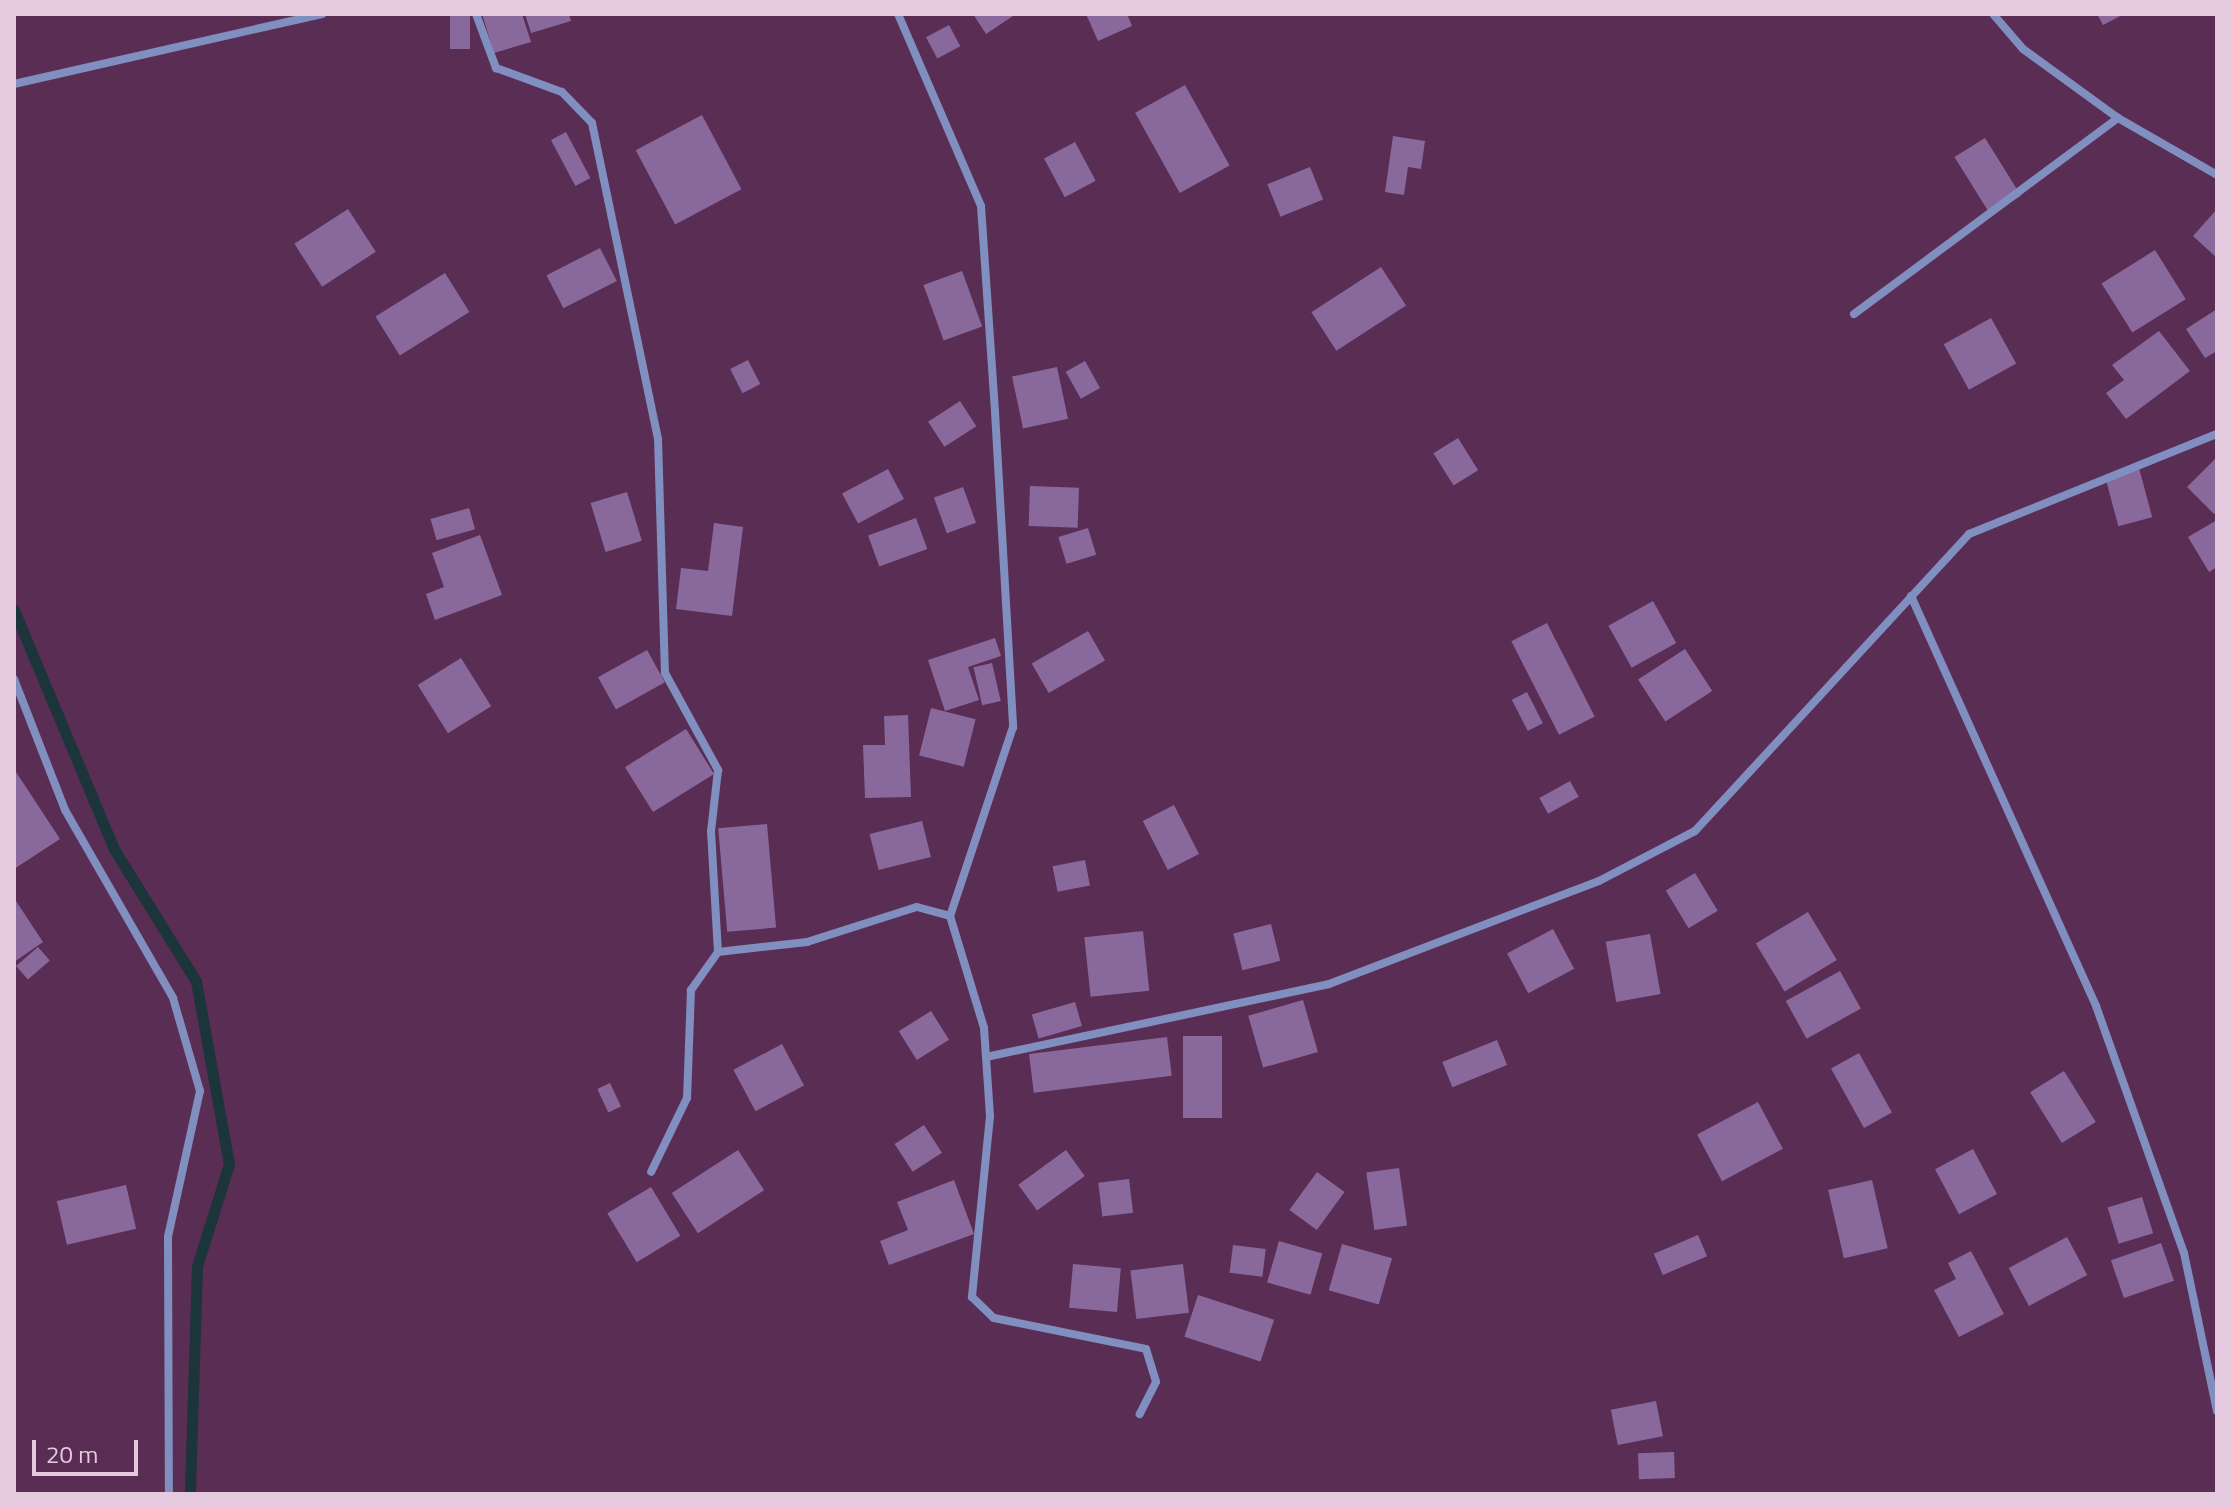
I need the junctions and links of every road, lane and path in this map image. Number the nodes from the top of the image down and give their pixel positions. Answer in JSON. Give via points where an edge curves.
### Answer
{"nodes":[{"id":1,"x":322,"y":14,"type":"edge"},
{"id":2,"x":476,"y":14,"type":"edge"},
{"id":3,"x":898,"y":14,"type":"edge"},
{"id":4,"x":1993,"y":14,"type":"edge"},
{"id":5,"x":14,"y":84,"type":"edge"},
{"id":6,"x":2118,"y":118,"type":"junction"},
{"id":7,"x":2217,"y":175,"type":"edge"},
{"id":8,"x":1854,"y":314,"type":"dead end"},
{"id":9,"x":2217,"y":434,"type":"edge"},
{"id":10,"x":1911,"y":596,"type":"junction"},
{"id":11,"x":14,"y":679,"type":"edge"},
{"id":12,"x":950,"y":916,"type":"junction"},
{"id":13,"x":718,"y":952,"type":"junction"},
{"id":14,"x":986,"y":1057,"type":"junction"},
{"id":15,"x":651,"y":1172,"type":"dead end"},
{"id":16,"x":2217,"y":1411,"type":"edge"},
{"id":17,"x":1140,"y":1414,"type":"dead end"},
{"id":18,"x":169,"y":1494,"type":"edge"}],
"edges":[{"from":1,"to":5,"type":"street"},
{"from":2,"to":13,"type":"street","via":[[496,68],[562,92],[592,123],[658,439],[665,673],[718,770],[711,831]]},
{"from":3,"to":12,"type":"street","via":[[981,206],[995,412],[1013,727]]},
{"from":4,"to":6,"type":"street","via":[[2023,49]]},
{"from":6,"to":7,"type":"street"},
{"from":6,"to":8,"type":"street"},
{"from":9,"to":10,"type":"street","via":[[1969,534]]},
{"from":10,"to":14,"type":"street","via":[[1695,831],[1599,881],[1329,984]]},
{"from":10,"to":16,"type":"street","via":[[2096,1006],[2184,1253]]},
{"from":11,"to":18,"type":"street","via":[[65,810],[173,998],[200,1091],[168,1237]]},
{"from":12,"to":13,"type":"street","via":[[917,907],[807,942]]},
{"from":12,"to":14,"type":"street"},
{"from":13,"to":15,"type":"street","via":[[691,990],[687,1098]]},
{"from":14,"to":17,"type":"street","via":[[987,1205],[972,1297],[994,1318],[1146,1349],[1156,1382]]}]}
